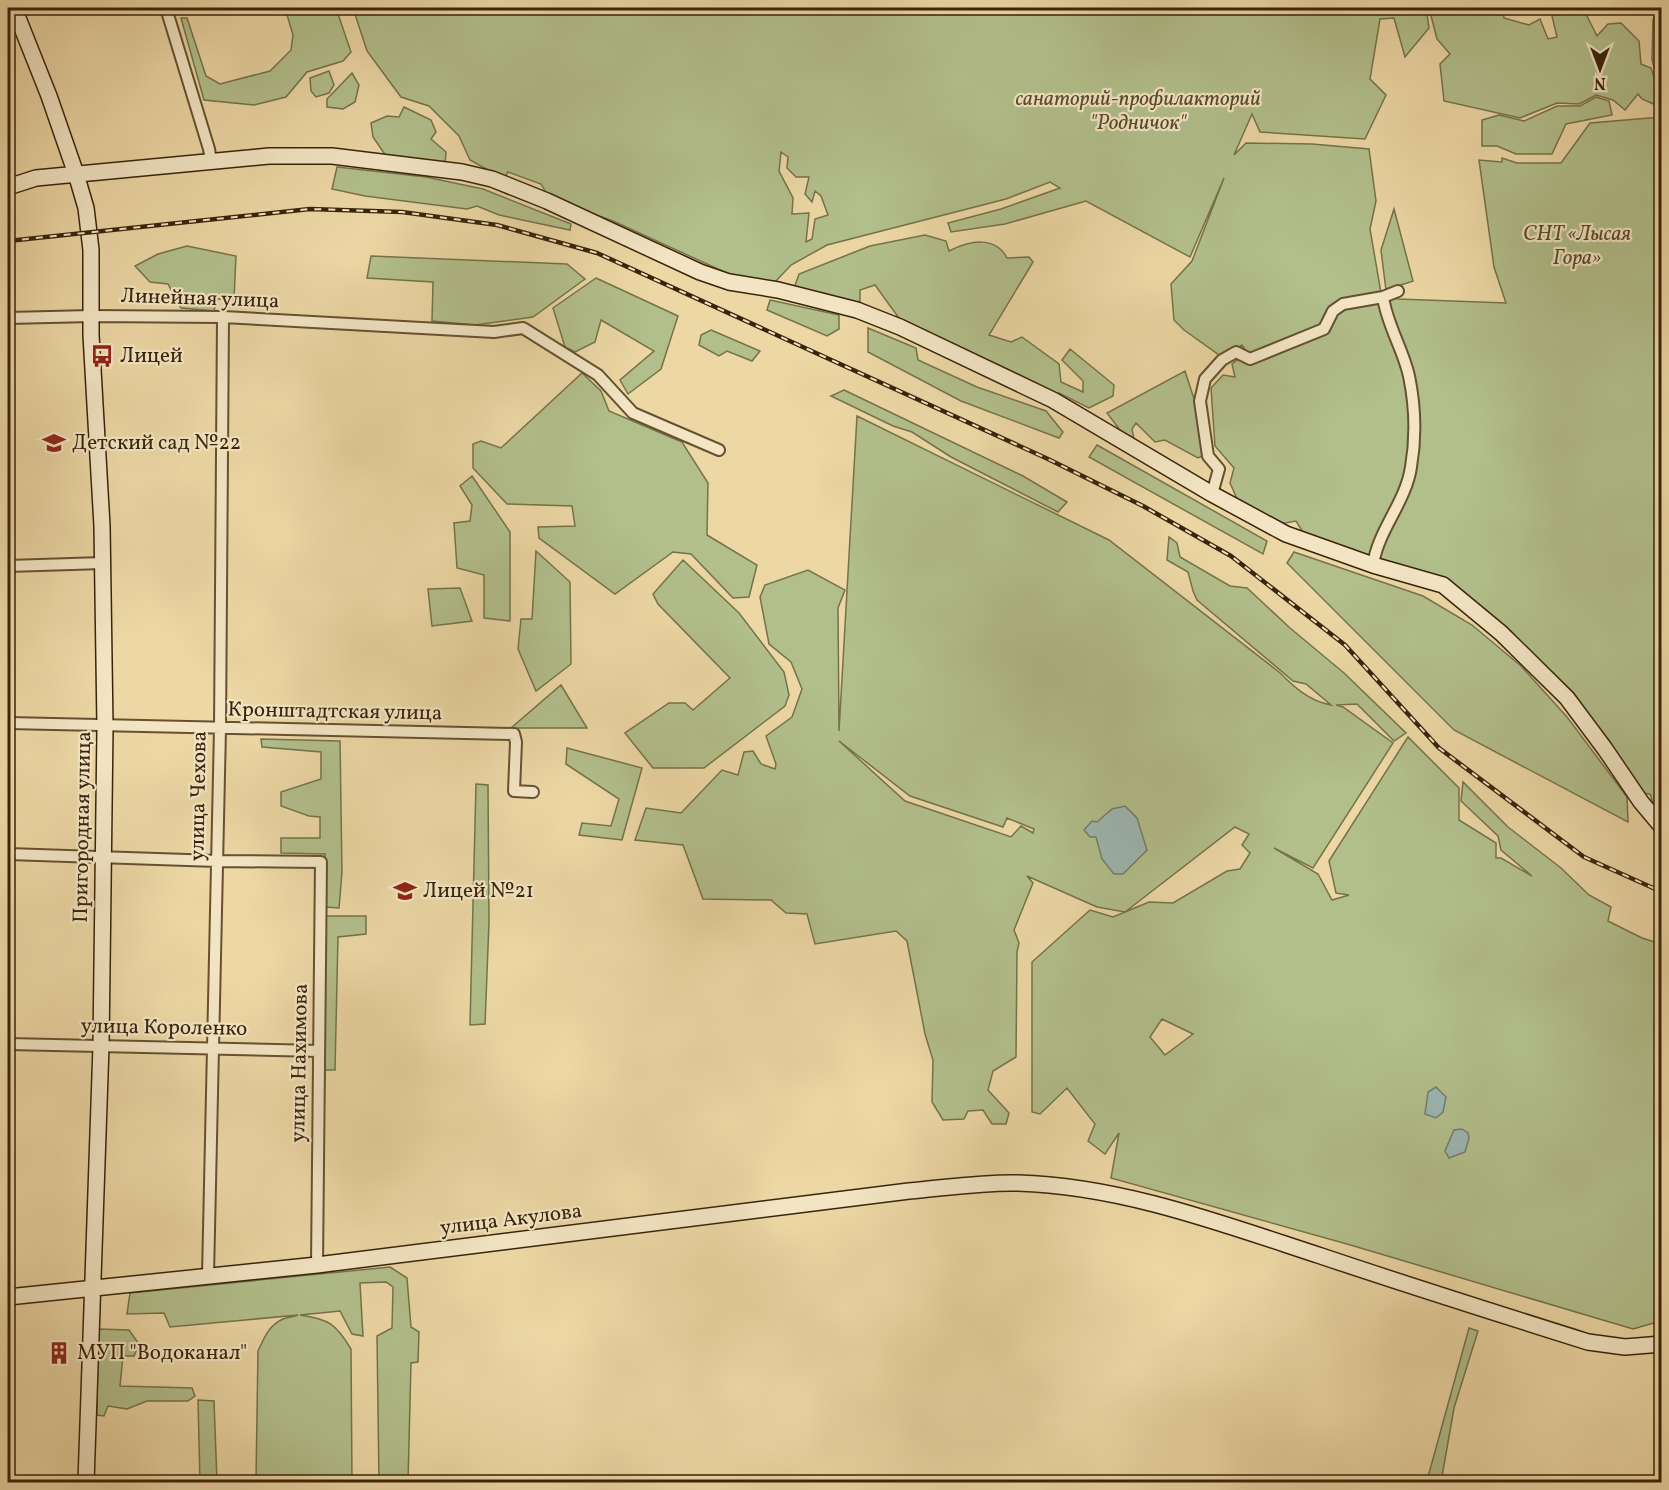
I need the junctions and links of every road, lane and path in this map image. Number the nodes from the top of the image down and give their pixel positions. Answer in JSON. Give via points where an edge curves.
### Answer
{"nodes":[{"id":1,"x":14,"y":8,"type":"edge"},
{"id":2,"x":166,"y":8,"type":"edge"},
{"id":3,"x":211,"y":161,"type":"junction"},
{"id":4,"x":76,"y":174,"type":"junction"},
{"id":5,"x":8,"y":187,"type":"edge"},
{"id":6,"x":1398,"y":291,"type":"dead end"},
{"id":7,"x":1383,"y":297,"type":"junction"},
{"id":8,"x":91,"y":316,"type":"junction"},
{"id":9,"x":224,"y":317,"type":"junction"},
{"id":10,"x":8,"y":318,"type":"edge"},
{"id":11,"x":719,"y":450,"type":"dead end"},
{"id":12,"x":1212,"y":494,"type":"junction"},
{"id":13,"x":103,"y":563,"type":"junction"},
{"id":14,"x":1373,"y":565,"type":"junction"},
{"id":15,"x":8,"y":567,"type":"edge"},
{"id":16,"x":8,"y":723,"type":"edge"},
{"id":17,"x":105,"y":727,"type":"junction"},
{"id":18,"x":220,"y":729,"type":"junction"},
{"id":19,"x":533,"y":792,"type":"dead end"},
{"id":20,"x":1662,"y":827,"type":"edge"},
{"id":21,"x":8,"y":854,"type":"edge"},
{"id":22,"x":104,"y":856,"type":"junction"},
{"id":23,"x":218,"y":861,"type":"junction"},
{"id":24,"x":8,"y":1044,"type":"edge"},
{"id":25,"x":100,"y":1046,"type":"junction"},
{"id":26,"x":214,"y":1049,"type":"junction"},
{"id":27,"x":320,"y":1051,"type":"junction"},
{"id":28,"x":317,"y":1265,"type":"junction"},
{"id":29,"x":208,"y":1276,"type":"junction"},
{"id":30,"x":93,"y":1287,"type":"junction"},
{"id":31,"x":8,"y":1297,"type":"edge"},
{"id":32,"x":1662,"y":1344,"type":"edge"},
{"id":33,"x":86,"y":1482,"type":"edge"}],
"edges":[{"from":1,"to":4,"type":"main road","name":"Пригородная улица"},
{"from":2,"to":3,"type":"street"},
{"from":3,"to":4,"type":"main road"},
{"from":3,"to":12,"type":"main road","via":[[332,156],[492,179],[719,279],[857,310],[900,327],[1053,400]]},
{"from":4,"to":5,"type":"main road","via":[[36,178]]},
{"from":4,"to":8,"type":"main road","name":"Пригородная улица","via":[[89,231]]},
{"from":6,"to":7,"type":"street"},
{"from":7,"to":12,"type":"street","via":[[1343,304],[1324,329],[1250,359],[1236,352],[1222,360],[1205,379],[1200,401],[1208,456],[1219,469]]},
{"from":7,"to":14,"type":"street","via":[[1408,374],[1414,432],[1411,469],[1375,551]]},
{"from":8,"to":9,"type":"street","name":"Линейная улица"},
{"from":8,"to":10,"type":"street","name":"Линейная улица"},
{"from":8,"to":13,"type":"main road","name":"Пригородная улица"},
{"from":9,"to":11,"type":"street","name":"Линейная улица","via":[[494,332],[523,328],[598,375],[633,413]]},
{"from":9,"to":18,"type":"street","name":"улица Чехова"},
{"from":12,"to":14,"type":"main road","via":[[1286,534]]},
{"from":13,"to":15,"type":"street"},
{"from":13,"to":17,"type":"main road","name":"Пригородная улица"},
{"from":14,"to":20,"type":"main road","via":[[1443,585],[1501,633],[1567,698]]},
{"from":16,"to":17,"type":"street","name":"Кронштадтская улица"},
{"from":17,"to":18,"type":"street","name":"Кронштадтская улица"},
{"from":17,"to":22,"type":"main road","name":"Пригородная улица"},
{"from":18,"to":19,"type":"street","name":"Кронштадтская улица","via":[[514,734],[514,791]]},
{"from":18,"to":23,"type":"street","name":"улица Чехова"},
{"from":21,"to":22,"type":"street"},
{"from":22,"to":23,"type":"street"},
{"from":22,"to":25,"type":"main road","name":"Пригородная улица"},
{"from":23,"to":26,"type":"street","name":"улица Чехова"},
{"from":23,"to":27,"type":"street","name":"улица Нахимова","via":[[321,862]]},
{"from":24,"to":25,"type":"street","name":"улица Короленко"},
{"from":25,"to":26,"type":"street","name":"улица Короленко"},
{"from":25,"to":30,"type":"main road","name":"Пригородная улица"},
{"from":26,"to":27,"type":"street","name":"улица Короленко"},
{"from":26,"to":29,"type":"street","name":"улица Чехова"},
{"from":27,"to":28,"type":"street","name":"улица Нахимова"},
{"from":28,"to":29,"type":"main road","name":"улица Акулова"},
{"from":28,"to":32,"type":"main road","name":"улица Акулова","via":[[909,1191],[1018,1183],[1085,1190],[1149,1203],[1588,1342],[1625,1347]]},
{"from":29,"to":30,"type":"main road","name":"улица Акулова"},
{"from":30,"to":31,"type":"main road","name":"улица Акулова"},
{"from":30,"to":33,"type":"main road","name":"Пригородная улица"}]}
